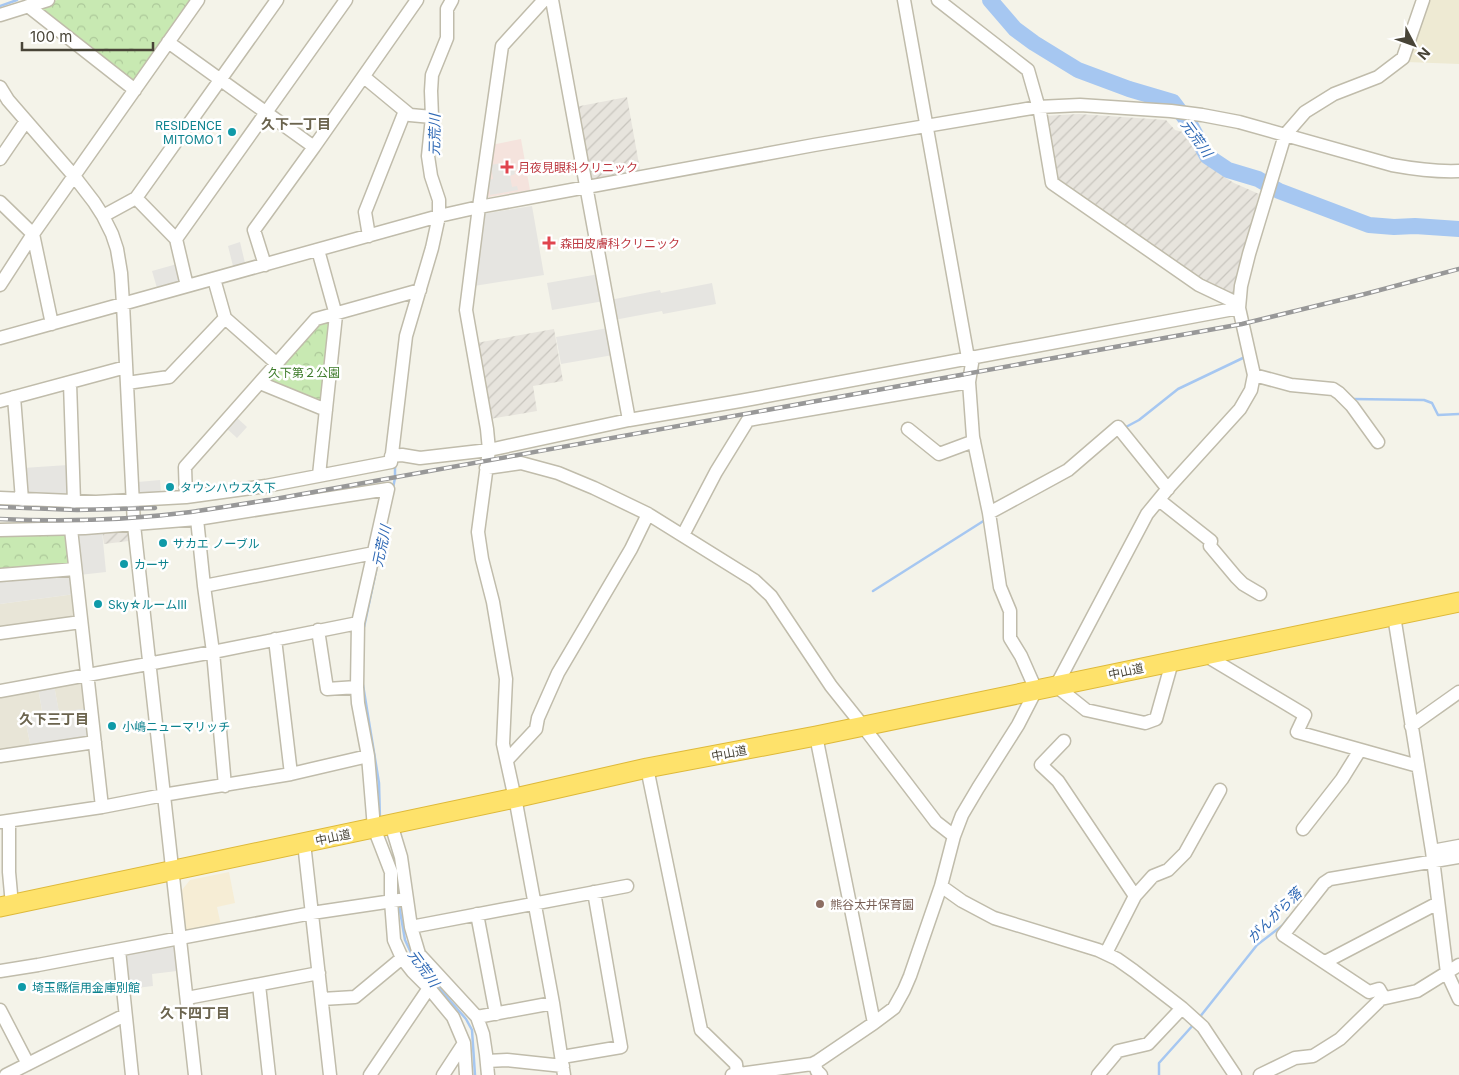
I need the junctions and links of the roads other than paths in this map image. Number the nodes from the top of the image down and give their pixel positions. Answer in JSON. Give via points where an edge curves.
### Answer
{"nodes":[{"id":1,"x":48,"y":0,"type":"edge"},
{"id":2,"x":198,"y":0,"type":"edge"},
{"id":3,"x":277,"y":0,"type":"edge"},
{"id":4,"x":346,"y":0,"type":"edge"},
{"id":5,"x":417,"y":0,"type":"edge"},
{"id":6,"x":452,"y":0,"type":"edge"},
{"id":7,"x":544,"y":0,"type":"edge"},
{"id":8,"x":552,"y":0,"type":"edge"},
{"id":9,"x":904,"y":0,"type":"edge"},
{"id":10,"x":938,"y":0,"type":"edge"},
{"id":11,"x":1423,"y":0,"type":"edge"},
{"id":12,"x":28,"y":6,"type":"junction"},
{"id":13,"x":0,"y":15,"type":"edge"},
{"id":14,"x":168,"y":42,"type":"junction"},
{"id":15,"x":364,"y":77,"type":"junction"},
{"id":16,"x":220,"y":80,"type":"junction"},
{"id":17,"x":0,"y":87,"type":"edge"},
{"id":18,"x":135,"y":90,"type":"junction"},
{"id":19,"x":1038,"y":107,"type":"junction"},
{"id":20,"x":404,"y":111,"type":"junction"},
{"id":21,"x":265,"y":112,"type":"junction"},
{"id":22,"x":432,"y":117,"type":"junction"},
{"id":23,"x":26,"y":121,"type":"junction"},
{"id":24,"x":926,"y":125,"type":"junction"},
{"id":25,"x":1285,"y":135,"type":"junction"},
{"id":26,"x":314,"y":146,"type":"junction"},
{"id":27,"x":0,"y":159,"type":"edge"},
{"id":28,"x":1459,"y":171,"type":"edge"},
{"id":29,"x":74,"y":176,"type":"junction"},
{"id":30,"x":586,"y":187,"type":"junction"},
{"id":31,"x":136,"y":198,"type":"junction"},
{"id":32,"x":0,"y":202,"type":"edge"},
{"id":33,"x":479,"y":207,"type":"junction"},
{"id":34,"x":103,"y":216,"type":"junction"},
{"id":35,"x":440,"y":216,"type":"junction"},
{"id":36,"x":33,"y":234,"type":"junction"},
{"id":37,"x":370,"y":236,"type":"junction"},
{"id":38,"x":176,"y":239,"type":"junction"},
{"id":39,"x":318,"y":250,"type":"junction"},
{"id":40,"x":265,"y":265,"type":"junction"},
{"id":41,"x":214,"y":279,"type":"junction"},
{"id":42,"x":0,"y":285,"type":"edge"},
{"id":43,"x":187,"y":286,"type":"junction"},
{"id":44,"x":420,"y":290,"type":"junction"},
{"id":45,"x":123,"y":304,"type":"junction"},
{"id":46,"x":1239,"y":306,"type":"junction"},
{"id":47,"x":336,"y":314,"type":"junction"},
{"id":48,"x":225,"y":318,"type":"junction"},
{"id":49,"x":52,"y":324,"type":"junction"},
{"id":50,"x":0,"y":338,"type":"edge"},
{"id":51,"x":971,"y":358,"type":"junction"},
{"id":52,"x":276,"y":363,"type":"junction"},
{"id":53,"x":126,"y":367,"type":"junction"},
{"id":54,"x":1254,"y":375,"type":"junction"},
{"id":55,"x":969,"y":382,"type":"junction"},
{"id":56,"x":70,"y":383,"type":"junction"},
{"id":57,"x":127,"y":383,"type":"junction"},
{"id":58,"x":260,"y":383,"type":"junction"},
{"id":59,"x":14,"y":397,"type":"junction"},
{"id":60,"x":0,"y":401,"type":"edge"},
{"id":61,"x":326,"y":410,"type":"junction"},
{"id":62,"x":629,"y":420,"type":"junction"},
{"id":63,"x":908,"y":429,"type":"dead end"},
{"id":64,"x":974,"y":441,"type":"junction"},
{"id":65,"x":1378,"y":442,"type":"dead end"},
{"id":66,"x":489,"y":450,"type":"junction"},
{"id":67,"x":397,"y":456,"type":"junction"},
{"id":68,"x":486,"y":468,"type":"junction"},
{"id":69,"x":319,"y":475,"type":"junction"},
{"id":70,"x":1168,"y":489,"type":"junction"},
{"id":71,"x":186,"y":497,"type":"junction"},
{"id":72,"x":0,"y":498,"type":"edge"},
{"id":73,"x":22,"y":500,"type":"junction"},
{"id":74,"x":1159,"y":500,"type":"junction"},
{"id":75,"x":133,"y":501,"type":"junction"},
{"id":76,"x":74,"y":502,"type":"junction"},
{"id":77,"x":648,"y":514,"type":"junction"},
{"id":78,"x":990,"y":514,"type":"junction"},
{"id":79,"x":197,"y":519,"type":"junction"},
{"id":80,"x":134,"y":526,"type":"junction"},
{"id":81,"x":71,"y":529,"type":"junction"},
{"id":82,"x":0,"y":530,"type":"edge"},
{"id":83,"x":683,"y":535,"type":"junction"},
{"id":84,"x":374,"y":553,"type":"junction"},
{"id":85,"x":75,"y":569,"type":"junction"},
{"id":86,"x":0,"y":575,"type":"edge"},
{"id":87,"x":204,"y":586,"type":"junction"},
{"id":88,"x":1260,"y":594,"type":"dead end"},
{"id":89,"x":1459,"y":602,"type":"edge"},
{"id":90,"x":1394,"y":616,"type":"junction"},
{"id":91,"x":81,"y":622,"type":"junction"},
{"id":92,"x":358,"y":623,"type":"junction"},
{"id":93,"x":318,"y":630,"type":"junction"},
{"id":94,"x":0,"y":633,"type":"edge"},
{"id":95,"x":275,"y":639,"type":"junction"},
{"id":96,"x":214,"y":652,"type":"junction"},
{"id":97,"x":1205,"y":655,"type":"junction"},
{"id":98,"x":150,"y":662,"type":"junction"},
{"id":99,"x":1172,"y":662,"type":"junction"},
{"id":100,"x":87,"y":674,"type":"junction"},
{"id":101,"x":1056,"y":686,"type":"junction"},
{"id":102,"x":357,"y":687,"type":"junction"},
{"id":103,"x":1036,"y":690,"type":"junction"},
{"id":104,"x":0,"y":691,"type":"edge"},
{"id":105,"x":1459,"y":692,"type":"edge"},
{"id":106,"x":863,"y":726,"type":"junction"},
{"id":107,"x":1411,"y":726,"type":"junction"},
{"id":108,"x":816,"y":736,"type":"junction"},
{"id":109,"x":1064,"y":741,"type":"dead end"},
{"id":110,"x":95,"y":742,"type":"junction"},
{"id":111,"x":1360,"y":750,"type":"junction"},
{"id":112,"x":0,"y":756,"type":"edge"},
{"id":113,"x":368,"y":756,"type":"junction"},
{"id":114,"x":507,"y":760,"type":"junction"},
{"id":115,"x":1418,"y":766,"type":"junction"},
{"id":116,"x":647,"y":768,"type":"junction"},
{"id":117,"x":291,"y":774,"type":"junction"},
{"id":118,"x":225,"y":786,"type":"junction"},
{"id":119,"x":1220,"y":790,"type":"dead end"},
{"id":120,"x":165,"y":795,"type":"junction"},
{"id":121,"x":515,"y":798,"type":"junction"},
{"id":122,"x":102,"y":807,"type":"junction"},
{"id":123,"x":4,"y":822,"type":"edge"},
{"id":124,"x":383,"y":826,"type":"junction"},
{"id":125,"x":1303,"y":829,"type":"dead end"},
{"id":126,"x":954,"y":836,"type":"junction"},
{"id":127,"x":304,"y":843,"type":"junction"},
{"id":128,"x":1459,"y":846,"type":"edge"},
{"id":129,"x":1432,"y":856,"type":"junction"},
{"id":130,"x":1459,"y":857,"type":"edge"},
{"id":131,"x":173,"y":871,"type":"junction"},
{"id":132,"x":627,"y":886,"type":"dead end"},
{"id":133,"x":941,"y":886,"type":"junction"},
{"id":134,"x":594,"y":892,"type":"junction"},
{"id":135,"x":1135,"y":896,"type":"junction"},
{"id":136,"x":406,"y":899,"type":"junction"},
{"id":137,"x":391,"y":901,"type":"junction"},
{"id":138,"x":535,"y":903,"type":"junction"},
{"id":139,"x":1438,"y":903,"type":"junction"},
{"id":140,"x":6,"y":906,"type":"edge"},
{"id":141,"x":312,"y":913,"type":"junction"},
{"id":142,"x":477,"y":914,"type":"junction"},
{"id":143,"x":411,"y":927,"type":"junction"},
{"id":144,"x":180,"y":938,"type":"junction"},
{"id":145,"x":119,"y":950,"type":"junction"},
{"id":146,"x":1106,"y":953,"type":"junction"},
{"id":147,"x":402,"y":958,"type":"junction"},
{"id":148,"x":1325,"y":962,"type":"junction"},
{"id":149,"x":1459,"y":964,"type":"edge"},
{"id":150,"x":0,"y":971,"type":"edge"},
{"id":151,"x":319,"y":973,"type":"junction"},
{"id":152,"x":1447,"y":973,"type":"junction"},
{"id":153,"x":259,"y":985,"type":"junction"},
{"id":154,"x":429,"y":988,"type":"junction"},
{"id":155,"x":187,"y":998,"type":"junction"},
{"id":156,"x":1384,"y":998,"type":"junction"},
{"id":157,"x":322,"y":999,"type":"junction"},
{"id":158,"x":1459,"y":999,"type":"edge"},
{"id":159,"x":553,"y":1003,"type":"junction"},
{"id":160,"x":1182,"y":1008,"type":"junction"},
{"id":161,"x":0,"y":1010,"type":"edge"},
{"id":162,"x":496,"y":1014,"type":"junction"},
{"id":163,"x":125,"y":1015,"type":"junction"},
{"id":164,"x":477,"y":1017,"type":"junction"},
{"id":165,"x":874,"y":1023,"type":"junction"},
{"id":166,"x":464,"y":1043,"type":"junction"},
{"id":167,"x":487,"y":1061,"type":"junction"},
{"id":168,"x":814,"y":1063,"type":"junction"},
{"id":169,"x":28,"y":1064,"type":"junction"},
{"id":170,"x":563,"y":1066,"type":"edge"},
{"id":171,"x":757,"y":1073,"type":"edge"},
{"id":172,"x":735,"y":1074,"type":"edge"},
{"id":173,"x":6,"y":1075,"type":"edge"},
{"id":174,"x":132,"y":1075,"type":"edge"},
{"id":175,"x":195,"y":1075,"type":"edge"},
{"id":176,"x":269,"y":1075,"type":"edge"},
{"id":177,"x":330,"y":1075,"type":"edge"},
{"id":178,"x":370,"y":1075,"type":"edge"},
{"id":179,"x":443,"y":1075,"type":"edge"},
{"id":180,"x":466,"y":1075,"type":"edge"},
{"id":181,"x":488,"y":1075,"type":"edge"},
{"id":182,"x":821,"y":1075,"type":"edge"},
{"id":183,"x":1098,"y":1075,"type":"edge"},
{"id":184,"x":1235,"y":1075,"type":"edge"},
{"id":185,"x":1260,"y":1075,"type":"edge"}],
"edges":[{"from":1,"to":12,"type":"street"},
{"from":2,"to":14,"type":"street"},
{"from":3,"to":16,"type":"street"},
{"from":4,"to":21,"type":"street"},
{"from":5,"to":15,"type":"street"},
{"from":6,"to":22,"type":"street","via":[[447,9],[447,38],[432,75]]},
{"from":7,"to":33,"type":"street","via":[[502,46]]},
{"from":8,"to":30,"type":"street"},
{"from":9,"to":24,"type":"street"},
{"from":10,"to":19,"type":"street","via":[[1028,70]]},
{"from":11,"to":25,"type":"street","via":[[1403,58],[1378,77],[1334,94],[1305,112]]},
{"from":12,"to":13,"type":"street"},
{"from":12,"to":18,"type":"street"},
{"from":14,"to":16,"type":"street"},
{"from":14,"to":18,"type":"street"},
{"from":15,"to":20,"type":"street"},
{"from":15,"to":26,"type":"street"},
{"from":16,"to":21,"type":"street"},
{"from":16,"to":31,"type":"street"},
{"from":17,"to":23,"type":"street"},
{"from":18,"to":29,"type":"street"},
{"from":19,"to":24,"type":"street"},
{"from":19,"to":25,"type":"street","via":[[1080,105],[1198,114]]},
{"from":19,"to":46,"type":"street","via":[[1052,183],[1199,285]]},
{"from":20,"to":22,"type":"street","via":[[410,115]]},
{"from":20,"to":37,"type":"street","via":[[365,212]]},
{"from":21,"to":26,"type":"street"},
{"from":21,"to":38,"type":"street"},
{"from":22,"to":35,"type":"street","via":[[428,156]]},
{"from":23,"to":27,"type":"street"},
{"from":23,"to":29,"type":"street"},
{"from":24,"to":30,"type":"street"},
{"from":24,"to":51,"type":"street"},
{"from":25,"to":28,"type":"street","via":[[1392,165],[1442,172]]},
{"from":25,"to":46,"type":"street","via":[[1248,254]]},
{"from":26,"to":40,"type":"street","via":[[254,230]]},
{"from":29,"to":34,"type":"street"},
{"from":29,"to":36,"type":"street"},
{"from":30,"to":33,"type":"street"},
{"from":30,"to":62,"type":"street"},
{"from":31,"to":34,"type":"street"},
{"from":31,"to":38,"type":"street"},
{"from":32,"to":36,"type":"street"},
{"from":33,"to":35,"type":"street"},
{"from":33,"to":66,"type":"street","via":[[466,310]]},
{"from":34,"to":45,"type":"street","via":[[118,249]]},
{"from":35,"to":37,"type":"street"},
{"from":35,"to":44,"type":"street"},
{"from":36,"to":42,"type":"street"},
{"from":36,"to":49,"type":"street"},
{"from":37,"to":39,"type":"street"},
{"from":38,"to":43,"type":"street"},
{"from":39,"to":40,"type":"street"},
{"from":39,"to":47,"type":"street"},
{"from":40,"to":41,"type":"street"},
{"from":41,"to":43,"type":"street"},
{"from":41,"to":48,"type":"street"},
{"from":43,"to":45,"type":"street"},
{"from":44,"to":47,"type":"street"},
{"from":44,"to":67,"type":"street","via":[[406,336]]},
{"from":45,"to":49,"type":"street"},
{"from":45,"to":53,"type":"street"},
{"from":46,"to":51,"type":"street"},
{"from":46,"to":54,"type":"street"},
{"from":47,"to":52,"type":"street","via":[[316,319]]},
{"from":47,"to":61,"type":"street"},
{"from":48,"to":52,"type":"street"},
{"from":48,"to":57,"type":"street","via":[[169,377]]},
{"from":49,"to":50,"type":"street"},
{"from":51,"to":55,"type":"street"},
{"from":51,"to":62,"type":"street"},
{"from":52,"to":58,"type":"street"},
{"from":53,"to":56,"type":"street"},
{"from":53,"to":57,"type":"street"},
{"from":54,"to":65,"type":"street","via":[[1291,385],[1333,389],[1352,406]]},
{"from":54,"to":70,"type":"street","via":[[1251,390],[1240,409]]},
{"from":55,"to":64,"type":"street"},
{"from":55,"to":83,"type":"street","via":[[748,420]]},
{"from":56,"to":59,"type":"street"},
{"from":56,"to":76,"type":"street"},
{"from":57,"to":75,"type":"street"},
{"from":58,"to":61,"type":"street"},
{"from":58,"to":71,"type":"street","via":[[184,467]]},
{"from":59,"to":60,"type":"street"},
{"from":59,"to":73,"type":"street"},
{"from":61,"to":69,"type":"street"},
{"from":62,"to":66,"type":"street"},
{"from":63,"to":64,"type":"street","via":[[939,454]]},
{"from":64,"to":78,"type":"street"},
{"from":66,"to":67,"type":"street","via":[[420,458]]},
{"from":66,"to":68,"type":"street"},
{"from":67,"to":69,"type":"street","via":[[391,462]]},
{"from":68,"to":77,"type":"street","via":[[522,463],[558,473]]},
{"from":68,"to":114,"type":"street","via":[[478,532],[506,678],[503,744]]},
{"from":69,"to":71,"type":"street"},
{"from":70,"to":74,"type":"street"},
{"from":70,"to":78,"type":"street","via":[[1118,427],[1068,470]]},
{"from":71,"to":75,"type":"street"},
{"from":72,"to":73,"type":"street"},
{"from":73,"to":76,"type":"street"},
{"from":74,"to":88,"type":"street","via":[[1211,541],[1210,546],[1236,577]]},
{"from":74,"to":101,"type":"street","via":[[1148,514]]},
{"from":75,"to":76,"type":"street"},
{"from":75,"to":80,"type":"street"},
{"from":77,"to":83,"type":"street"},
{"from":77,"to":114,"type":"street","via":[[558,673],[536,729]]},
{"from":78,"to":103,"type":"street","via":[[1000,587],[1010,611],[1010,638]]},
{"from":79,"to":80,"type":"street"},
{"from":79,"to":84,"type":"street","via":[[388,489]]},
{"from":79,"to":87,"type":"street"},
{"from":80,"to":81,"type":"street"},
{"from":80,"to":98,"type":"street"},
{"from":81,"to":82,"type":"street"},
{"from":81,"to":85,"type":"street"},
{"from":83,"to":106,"type":"street","via":[[754,580],[771,596],[831,686]]},
{"from":84,"to":87,"type":"street"},
{"from":84,"to":92,"type":"street"},
{"from":85,"to":86,"type":"street"},
{"from":85,"to":91,"type":"street"},
{"from":87,"to":96,"type":"street"},
{"from":89,"to":90,"type":"highway","name":"中山道"},
{"from":90,"to":97,"type":"highway","name":"中山道"},
{"from":90,"to":107,"type":"street"},
{"from":91,"to":94,"type":"street"},
{"from":91,"to":100,"type":"street"},
{"from":92,"to":93,"type":"street"},
{"from":92,"to":102,"type":"street"},
{"from":93,"to":95,"type":"street"},
{"from":93,"to":102,"type":"street","via":[[327,688]]},
{"from":95,"to":96,"type":"street"},
{"from":95,"to":117,"type":"street"},
{"from":96,"to":98,"type":"street"},
{"from":96,"to":118,"type":"street"},
{"from":97,"to":99,"type":"highway","name":"中山道"},
{"from":97,"to":111,"type":"street","via":[[1306,716],[1297,732]]},
{"from":98,"to":100,"type":"street"},
{"from":98,"to":120,"type":"street"},
{"from":99,"to":101,"type":"highway","name":"中山道"},
{"from":99,"to":101,"type":"street","via":[[1156,719],[1145,722],[1086,710]]},
{"from":100,"to":104,"type":"street"},
{"from":100,"to":110,"type":"street"},
{"from":101,"to":103,"type":"highway","name":"中山道"},
{"from":102,"to":113,"type":"street"},
{"from":103,"to":106,"type":"highway","name":"中山道"},
{"from":103,"to":126,"type":"street","via":[[962,815]]},
{"from":105,"to":107,"type":"street"},
{"from":106,"to":108,"type":"highway","name":"中山道"},
{"from":106,"to":126,"type":"street","via":[[936,822]]},
{"from":107,"to":115,"type":"street"},
{"from":108,"to":116,"type":"highway","name":"中山道"},
{"from":108,"to":165,"type":"street"},
{"from":109,"to":135,"type":"street","via":[[1041,766],[1058,780]]},
{"from":110,"to":112,"type":"street"},
{"from":110,"to":122,"type":"street"},
{"from":111,"to":115,"type":"street"},
{"from":111,"to":125,"type":"street"},
{"from":113,"to":117,"type":"street"},
{"from":113,"to":124,"type":"street"},
{"from":114,"to":121,"type":"street"},
{"from":115,"to":129,"type":"street"},
{"from":116,"to":121,"type":"highway","name":"中山道"},
{"from":116,"to":172,"type":"street","via":[[701,1030],[736,1064]]},
{"from":117,"to":118,"type":"street"},
{"from":118,"to":120,"type":"street"},
{"from":119,"to":135,"type":"street","via":[[1185,853],[1168,870],[1153,876]]},
{"from":120,"to":122,"type":"street"},
{"from":120,"to":131,"type":"street"},
{"from":121,"to":124,"type":"highway","name":"中山道"},
{"from":121,"to":138,"type":"street"},
{"from":122,"to":123,"type":"street"},
{"from":123,"to":140,"type":"street","via":[[9,872]]},
{"from":124,"to":127,"type":"highway","name":"中山道"},
{"from":124,"to":136,"type":"street","via":[[401,857]]},
{"from":124,"to":137,"type":"street","via":[[391,872]]},
{"from":126,"to":133,"type":"street"},
{"from":127,"to":131,"type":"highway","name":"中山道"},
{"from":127,"to":141,"type":"street"},
{"from":128,"to":129,"type":"street"},
{"from":129,"to":130,"type":"street"},
{"from":129,"to":139,"type":"street"},
{"from":129,"to":148,"type":"street","via":[[1324,883],[1283,935]]},
{"from":131,"to":140,"type":"highway","name":"中山道"},
{"from":131,"to":144,"type":"street"},
{"from":132,"to":134,"type":"street"},
{"from":133,"to":146,"type":"street","via":[[994,918]]},
{"from":133,"to":165,"type":"street","via":[[904,990],[894,1008]]},
{"from":134,"to":138,"type":"street"},
{"from":134,"to":170,"type":"street","via":[[621,1047]]},
{"from":135,"to":146,"type":"street"},
{"from":136,"to":137,"type":"street"},
{"from":136,"to":143,"type":"street"},
{"from":137,"to":141,"type":"street"},
{"from":137,"to":147,"type":"street","via":[[394,940]]},
{"from":138,"to":142,"type":"street"},
{"from":138,"to":159,"type":"street"},
{"from":139,"to":148,"type":"street"},
{"from":139,"to":152,"type":"street"},
{"from":141,"to":144,"type":"street"},
{"from":141,"to":151,"type":"street"},
{"from":142,"to":143,"type":"street"},
{"from":142,"to":162,"type":"street"},
{"from":143,"to":164,"type":"street","via":[[419,954]]},
{"from":144,"to":145,"type":"street"},
{"from":144,"to":155,"type":"street"},
{"from":145,"to":150,"type":"street"},
{"from":145,"to":163,"type":"street"},
{"from":146,"to":160,"type":"street","via":[[1134,970]]},
{"from":147,"to":154,"type":"street"},
{"from":147,"to":157,"type":"street","via":[[355,997]]},
{"from":148,"to":156,"type":"street","via":[[1369,992],[1379,989]]},
{"from":149,"to":152,"type":"street"},
{"from":151,"to":153,"type":"street"},
{"from":151,"to":157,"type":"street"},
{"from":152,"to":156,"type":"street","via":[[1417,990]]},
{"from":152,"to":158,"type":"street"},
{"from":153,"to":155,"type":"street"},
{"from":153,"to":176,"type":"street"},
{"from":154,"to":166,"type":"street","via":[[453,1017]]},
{"from":154,"to":178,"type":"street"},
{"from":155,"to":175,"type":"street"},
{"from":156,"to":185,"type":"street","via":[[1340,1040],[1313,1056],[1295,1058]]},
{"from":157,"to":177,"type":"street"},
{"from":159,"to":162,"type":"street"},
{"from":159,"to":170,"type":"street"},
{"from":160,"to":183,"type":"street","via":[[1148,1044],[1118,1051]]},
{"from":160,"to":184,"type":"street","via":[[1203,1028]]},
{"from":161,"to":169,"type":"street"},
{"from":162,"to":164,"type":"street"},
{"from":163,"to":169,"type":"street"},
{"from":163,"to":174,"type":"street"},
{"from":164,"to":167,"type":"street"},
{"from":165,"to":168,"type":"street"},
{"from":166,"to":179,"type":"street"},
{"from":166,"to":180,"type":"street"},
{"from":167,"to":170,"type":"street"},
{"from":167,"to":181,"type":"street"},
{"from":168,"to":171,"type":"street"},
{"from":168,"to":182,"type":"street"},
{"from":169,"to":173,"type":"street"},
{"from":171,"to":172,"type":"street"}]}
